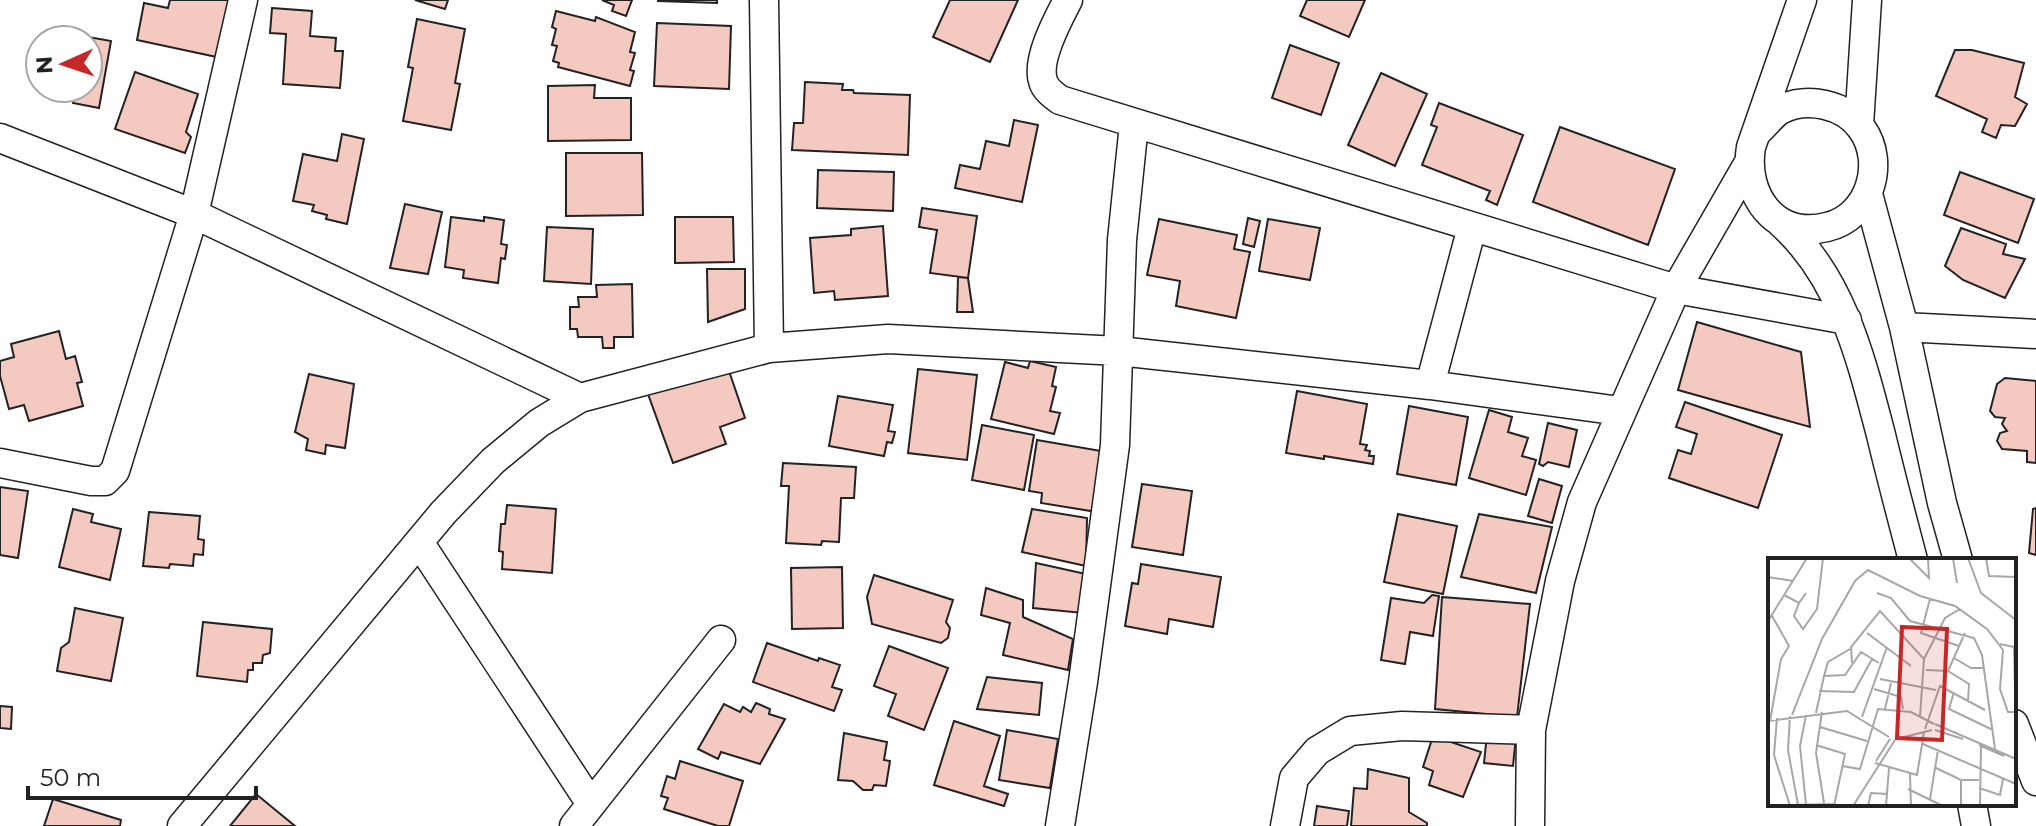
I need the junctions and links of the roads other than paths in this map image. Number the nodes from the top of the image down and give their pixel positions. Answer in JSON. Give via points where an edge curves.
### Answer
{"nodes":[{"id":1,"x":243,"y":0,"type":"edge"},
{"id":2,"x":764,"y":0,"type":"edge"},
{"id":3,"x":1068,"y":0,"type":"edge"},
{"id":4,"x":1802,"y":0,"type":"edge"},
{"id":5,"x":1867,"y":0,"type":"edge"},
{"id":6,"x":1134,"y":124,"type":"junction"},
{"id":7,"x":1859,"y":125,"type":"junction"},
{"id":8,"x":1758,"y":131,"type":"junction"},
{"id":9,"x":0,"y":138,"type":"edge"},
{"id":10,"x":1748,"y":164,"type":"junction"},
{"id":11,"x":1868,"y":194,"type":"junction"},
{"id":12,"x":194,"y":214,"type":"junction"},
{"id":13,"x":1777,"y":219,"type":"junction"},
{"id":14,"x":1472,"y":227,"type":"junction"},
{"id":15,"x":1676,"y":289,"type":"junction"},
{"id":16,"x":1847,"y":320,"type":"junction"},
{"id":17,"x":1904,"y":327,"type":"junction"},
{"id":18,"x":2036,"y":334,"type":"edge"},
{"id":19,"x":769,"y":348,"type":"junction"},
{"id":20,"x":1119,"y":351,"type":"junction"},
{"id":21,"x":1430,"y":385,"type":"junction"},
{"id":22,"x":580,"y":398,"type":"junction"},
{"id":23,"x":1620,"y":411,"type":"junction"},
{"id":24,"x":0,"y":463,"type":"edge"},
{"id":25,"x":419,"y":542,"type":"junction"},
{"id":26,"x":1912,"y":558,"type":"edge"},
{"id":27,"x":1957,"y":558,"type":"edge"},
{"id":28,"x":721,"y":640,"type":"dead end"},
{"id":29,"x":2016,"y":729,"type":"edge"},
{"id":30,"x":1531,"y":730,"type":"junction"},
{"id":31,"x":2036,"y":781,"type":"edge"},
{"id":32,"x":1972,"y":806,"type":"edge"},
{"id":33,"x":583,"y":815,"type":"edge"},
{"id":34,"x":182,"y":826,"type":"edge"},
{"id":35,"x":1060,"y":826,"type":"edge"},
{"id":36,"x":1285,"y":826,"type":"edge"},
{"id":37,"x":1530,"y":826,"type":"edge"},
{"id":38,"x":1976,"y":826,"type":"edge"}],
"edges":[{"from":1,"to":12,"type":"street"},
{"from":2,"to":19,"type":"street"},
{"from":3,"to":6,"type":"street","via":[[1053,29],[1043,83],[1060,100]]},
{"from":4,"to":8,"type":"street"},
{"from":5,"to":7,"type":"street"},
{"from":6,"to":14,"type":"street"},
{"from":6,"to":20,"type":"street","via":[[1122,240]]},
{"from":7,"to":8,"type":"street","via":[[1836,107],[1807,102],[1779,111]]},
{"from":7,"to":11,"type":"street","via":[[1874,158]]},
{"from":8,"to":10,"type":"street"},
{"from":9,"to":12,"type":"street"},
{"from":10,"to":13,"type":"street","via":[[1761,204]]},
{"from":10,"to":15,"type":"street"},
{"from":11,"to":13,"type":"street","via":[[1851,215],[1828,227],[1802,228]]},
{"from":11,"to":17,"type":"street"},
{"from":12,"to":22,"type":"street"},
{"from":12,"to":24,"type":"street","via":[[115,471],[105,481],[91,481]]},
{"from":13,"to":16,"type":"street","via":[[1813,258]]},
{"from":14,"to":15,"type":"street"},
{"from":14,"to":21,"type":"street"},
{"from":15,"to":16,"type":"street"},
{"from":15,"to":23,"type":"street"},
{"from":16,"to":26,"type":"street"},
{"from":17,"to":18,"type":"street"},
{"from":17,"to":27,"type":"street"},
{"from":19,"to":20,"type":"street","via":[[888,339]]},
{"from":19,"to":22,"type":"street"},
{"from":20,"to":21,"type":"street"},
{"from":20,"to":35,"type":"street","via":[[1115,445]]},
{"from":21,"to":23,"type":"street"},
{"from":22,"to":25,"type":"street","via":[[493,461]]},
{"from":23,"to":30,"type":"street","via":[[1582,502],[1560,581]]},
{"from":25,"to":33,"type":"street"},
{"from":25,"to":34,"type":"street"},
{"from":28,"to":33,"type":"street"},
{"from":29,"to":31,"type":"street"},
{"from":30,"to":36,"type":"street","via":[[1402,726],[1350,731],[1317,751],[1294,778]]},
{"from":30,"to":37,"type":"street"},
{"from":32,"to":38,"type":"street"}]}
